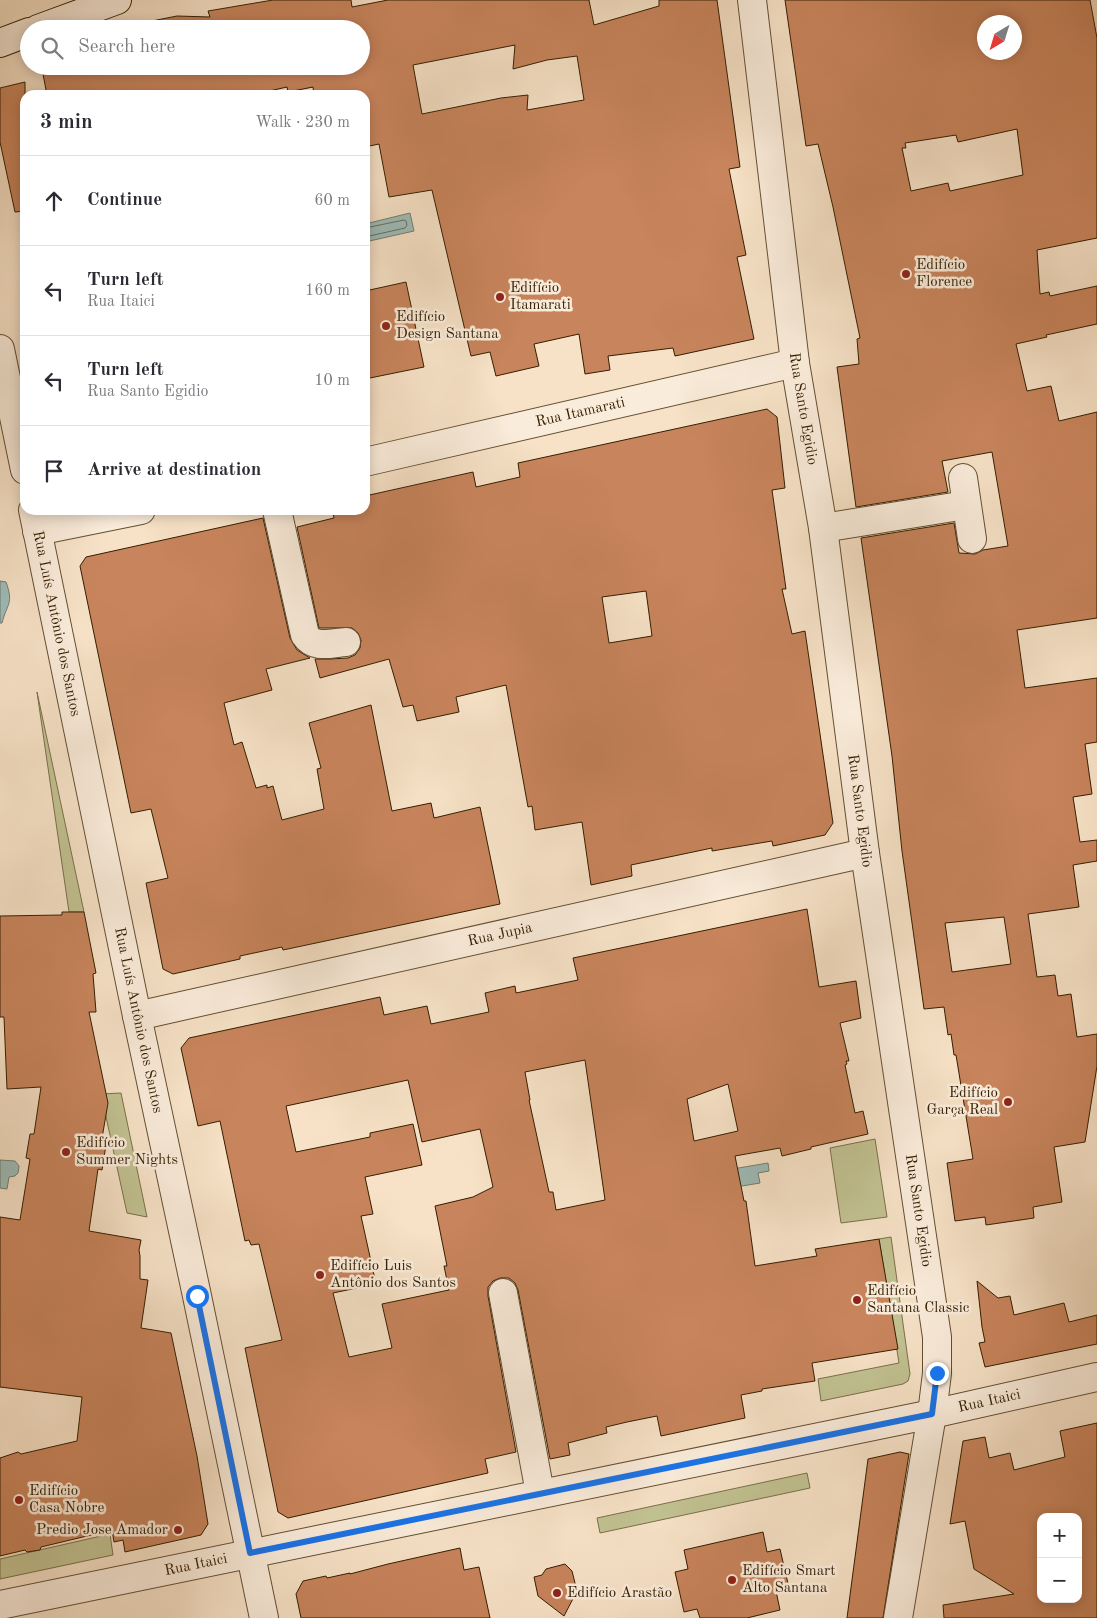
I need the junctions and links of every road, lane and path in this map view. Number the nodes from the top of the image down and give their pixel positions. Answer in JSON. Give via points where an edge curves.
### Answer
{"nodes":[{"id":1,"x":117,"y":0,"type":"edge"},
{"id":2,"x":752,"y":0,"type":"edge"},
{"id":3,"x":63,"y":20,"type":"edge"},
{"id":4,"x":20,"y":35,"type":"edge"},
{"id":5,"x":0,"y":43,"type":"edge"},
{"id":6,"x":0,"y":350,"type":"edge"},
{"id":7,"x":795,"y":362,"type":"junction"},
{"id":8,"x":20,"y":446,"type":"edge"},
{"id":9,"x":370,"y":461,"type":"edge"},
{"id":10,"x":963,"y":478,"type":"dead end"},
{"id":11,"x":966,"y":505,"type":"junction"},
{"id":12,"x":93,"y":515,"type":"edge"},
{"id":13,"x":278,"y":515,"type":"edge"},
{"id":14,"x":35,"y":521,"type":"edge"},
{"id":15,"x":822,"y":528,"type":"junction"},
{"id":16,"x":972,"y":540,"type":"dead end"},
{"id":17,"x":346,"y":642,"type":"dead end"},
{"id":18,"x":865,"y":853,"type":"junction"},
{"id":19,"x":137,"y":1016,"type":"junction"},
{"id":20,"x":503,"y":1294,"type":"dead end"},
{"id":21,"x":1097,"y":1377,"type":"edge"},
{"id":22,"x":932,"y":1414,"type":"junction"},
{"id":23,"x":540,"y":1493,"type":"junction"},
{"id":24,"x":250,"y":1553,"type":"junction"},
{"id":25,"x":0,"y":1605,"type":"edge"},
{"id":26,"x":264,"y":1618,"type":"edge"},
{"id":27,"x":898,"y":1618,"type":"edge"}],
"edges":[{"from":1,"to":3,"type":"street"},
{"from":2,"to":7,"type":"street","name":"Rua Santo Egidio"},
{"from":4,"to":5,"type":"street"},
{"from":6,"to":8,"type":"street"},
{"from":7,"to":9,"type":"street","name":"Rua Itamarati"},
{"from":7,"to":15,"type":"street","name":"Rua Santo Egidio"},
{"from":10,"to":11,"type":"street"},
{"from":11,"to":15,"type":"street"},
{"from":11,"to":16,"type":"street"},
{"from":12,"to":14,"type":"street"},
{"from":13,"to":17,"type":"street","via":[[305,635],[318,644]]},
{"from":14,"to":19,"type":"street","name":"Rua Luís Antônio dos Santos"},
{"from":15,"to":18,"type":"street","name":"Rua Santo Egidio"},
{"from":18,"to":19,"type":"street","name":"Rua Jupia"},
{"from":18,"to":22,"type":"street","name":"Rua Santo Egidio","via":[[937,1337]]},
{"from":19,"to":24,"type":"street","name":"Rua Luís Antônio dos Santos"},
{"from":20,"to":23,"type":"street"},
{"from":21,"to":22,"type":"street","name":"Rua Itaici"},
{"from":22,"to":23,"type":"street","name":"Rua Itaici"},
{"from":22,"to":27,"type":"street","name":"Rua Santo Egidio"},
{"from":23,"to":24,"type":"street","name":"Rua Itaici"},
{"from":24,"to":25,"type":"street","name":"Rua Itaici"},
{"from":24,"to":26,"type":"street","name":"Rua Luís Antônio dos Santos"}]}
